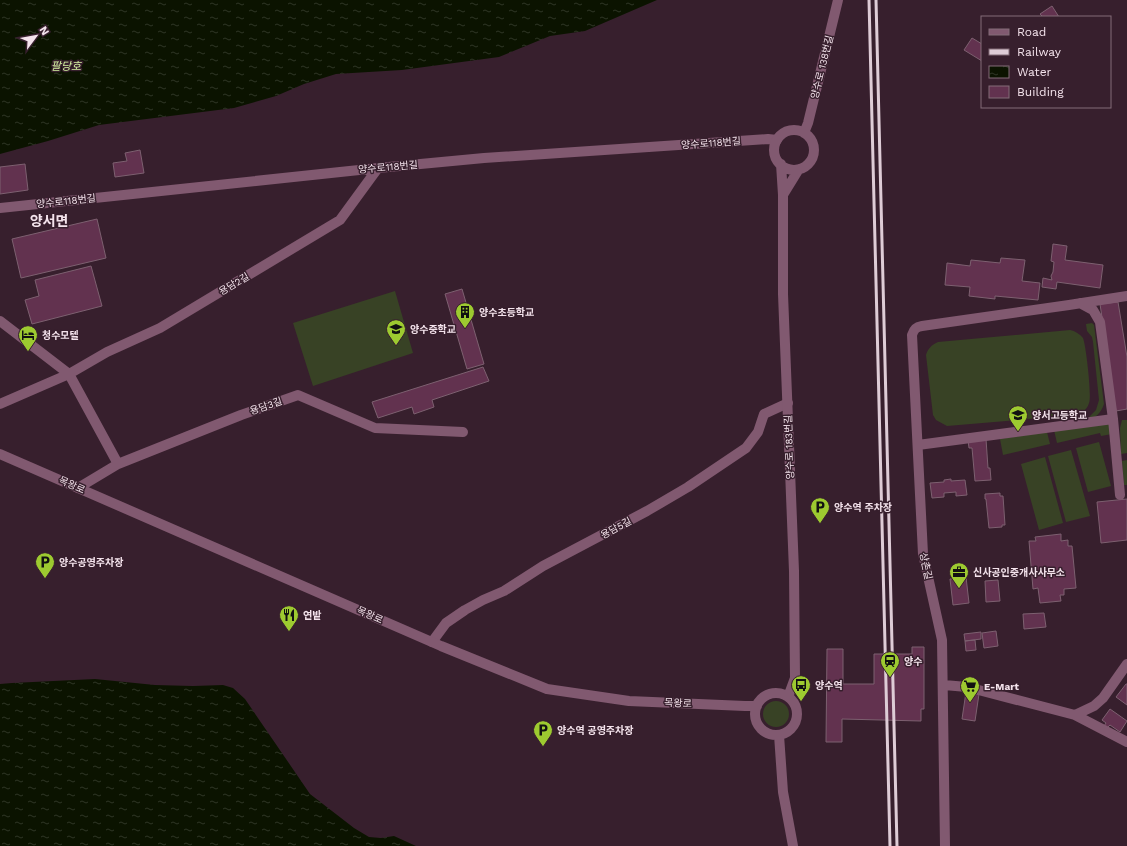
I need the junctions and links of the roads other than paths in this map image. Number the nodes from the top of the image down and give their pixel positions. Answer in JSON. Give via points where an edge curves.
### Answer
{"nodes":[{"id":1,"x":838,"y":0,"type":"edge"},
{"id":2,"x":804,"y":132,"type":"junction"},
{"id":3,"x":777,"y":140,"type":"junction"},
{"id":4,"x":781,"y":164,"type":"junction"},
{"id":5,"x":378,"y":168,"type":"junction"},
{"id":6,"x":799,"y":169,"type":"junction"},
{"id":7,"x":783,"y":195,"type":"junction"},
{"id":8,"x":0,"y":208,"type":"edge"},
{"id":9,"x":1127,"y":296,"type":"edge"},
{"id":10,"x":1080,"y":303,"type":"junction"},
{"id":11,"x":0,"y":321,"type":"edge"},
{"id":12,"x":69,"y":374,"type":"junction"},
{"id":13,"x":0,"y":404,"type":"edge"},
{"id":14,"x":788,"y":404,"type":"junction"},
{"id":15,"x":1113,"y":419,"type":"junction"},
{"id":16,"x":462,"y":432,"type":"dead end"},
{"id":17,"x":918,"y":445,"type":"junction"},
{"id":18,"x":0,"y":454,"type":"edge"},
{"id":19,"x":118,"y":464,"type":"junction"},
{"id":20,"x":78,"y":488,"type":"junction"},
{"id":21,"x":1120,"y":495,"type":"dead end"},
{"id":22,"x":432,"y":642,"type":"junction"},
{"id":23,"x":1127,"y":664,"type":"edge"},
{"id":24,"x":944,"y":685,"type":"junction"},
{"id":25,"x":788,"y":697,"type":"junction"},
{"id":26,"x":757,"y":706,"type":"junction"},
{"id":27,"x":1075,"y":715,"type":"junction"},
{"id":28,"x":779,"y":735,"type":"junction"},
{"id":29,"x":1127,"y":742,"type":"edge"},
{"id":30,"x":793,"y":846,"type":"edge"},
{"id":31,"x":945,"y":846,"type":"edge"}],
"edges":[{"from":1,"to":2,"type":"street","name":"양수로 138번길"},
{"from":2,"to":3,"type":"street","via":[[790,130]]},
{"from":2,"to":6,"type":"street","via":[[812,141],[814,154],[808,164]]},
{"from":3,"to":4,"type":"street","name":"양수로 183번길","via":[[774,150]]},
{"from":3,"to":5,"type":"street","name":"양수로118번길","via":[[484,158]]},
{"from":4,"to":6,"type":"street","via":[[789,169]]},
{"from":4,"to":7,"type":"street","name":"양수로 183번길"},
{"from":5,"to":8,"type":"street","name":"양수로118번길"},
{"from":5,"to":12,"type":"street","name":"용담2길","via":[[340,220],[160,328],[107,352]]},
{"from":6,"to":7,"type":"street"},
{"from":7,"to":14,"type":"street","name":"양수로 183번길","via":[[783,294]]},
{"from":9,"to":10,"type":"street","name":"상촌길"},
{"from":10,"to":15,"type":"street","via":[[1093,310],[1098,318]]},
{"from":10,"to":17,"type":"street","name":"상촌길","via":[[917,327],[912,335]]},
{"from":11,"to":12,"type":"street"},
{"from":12,"to":13,"type":"street","name":"용담2길"},
{"from":12,"to":19,"type":"street"},
{"from":14,"to":22,"type":"street","name":"용담5길","via":[[764,414],[758,432],[746,448],[688,487],[543,566],[504,591],[465,610],[446,623]]},
{"from":14,"to":25,"type":"street","name":"양수로 183번길","via":[[795,678]]},
{"from":15,"to":17,"type":"street"},
{"from":15,"to":21,"type":"street"},
{"from":16,"to":19,"type":"street","name":"용담3길","via":[[375,428],[298,395]]},
{"from":17,"to":24,"type":"street","name":"상촌길","via":[[923,554],[942,632]]},
{"from":18,"to":20,"type":"street","name":"목왕로"},
{"from":19,"to":20,"type":"street","name":"용담3길"},
{"from":20,"to":22,"type":"street","name":"목왕로"},
{"from":22,"to":26,"type":"street","name":"목왕로","via":[[547,689],[629,701]]},
{"from":23,"to":27,"type":"street","via":[[1103,698],[1094,706]]},
{"from":24,"to":27,"type":"street","via":[[967,687]]},
{"from":24,"to":31,"type":"street","name":"상촌길"},
{"from":25,"to":26,"type":"street","via":[[772,693],[760,700]]},
{"from":25,"to":28,"type":"street","via":[[795,705],[797,719],[790,731]]},
{"from":26,"to":28,"type":"street","via":[[755,713],[758,726],[769,734]]},
{"from":27,"to":29,"type":"street"},
{"from":28,"to":30,"type":"street","via":[[783,792]]}]}
